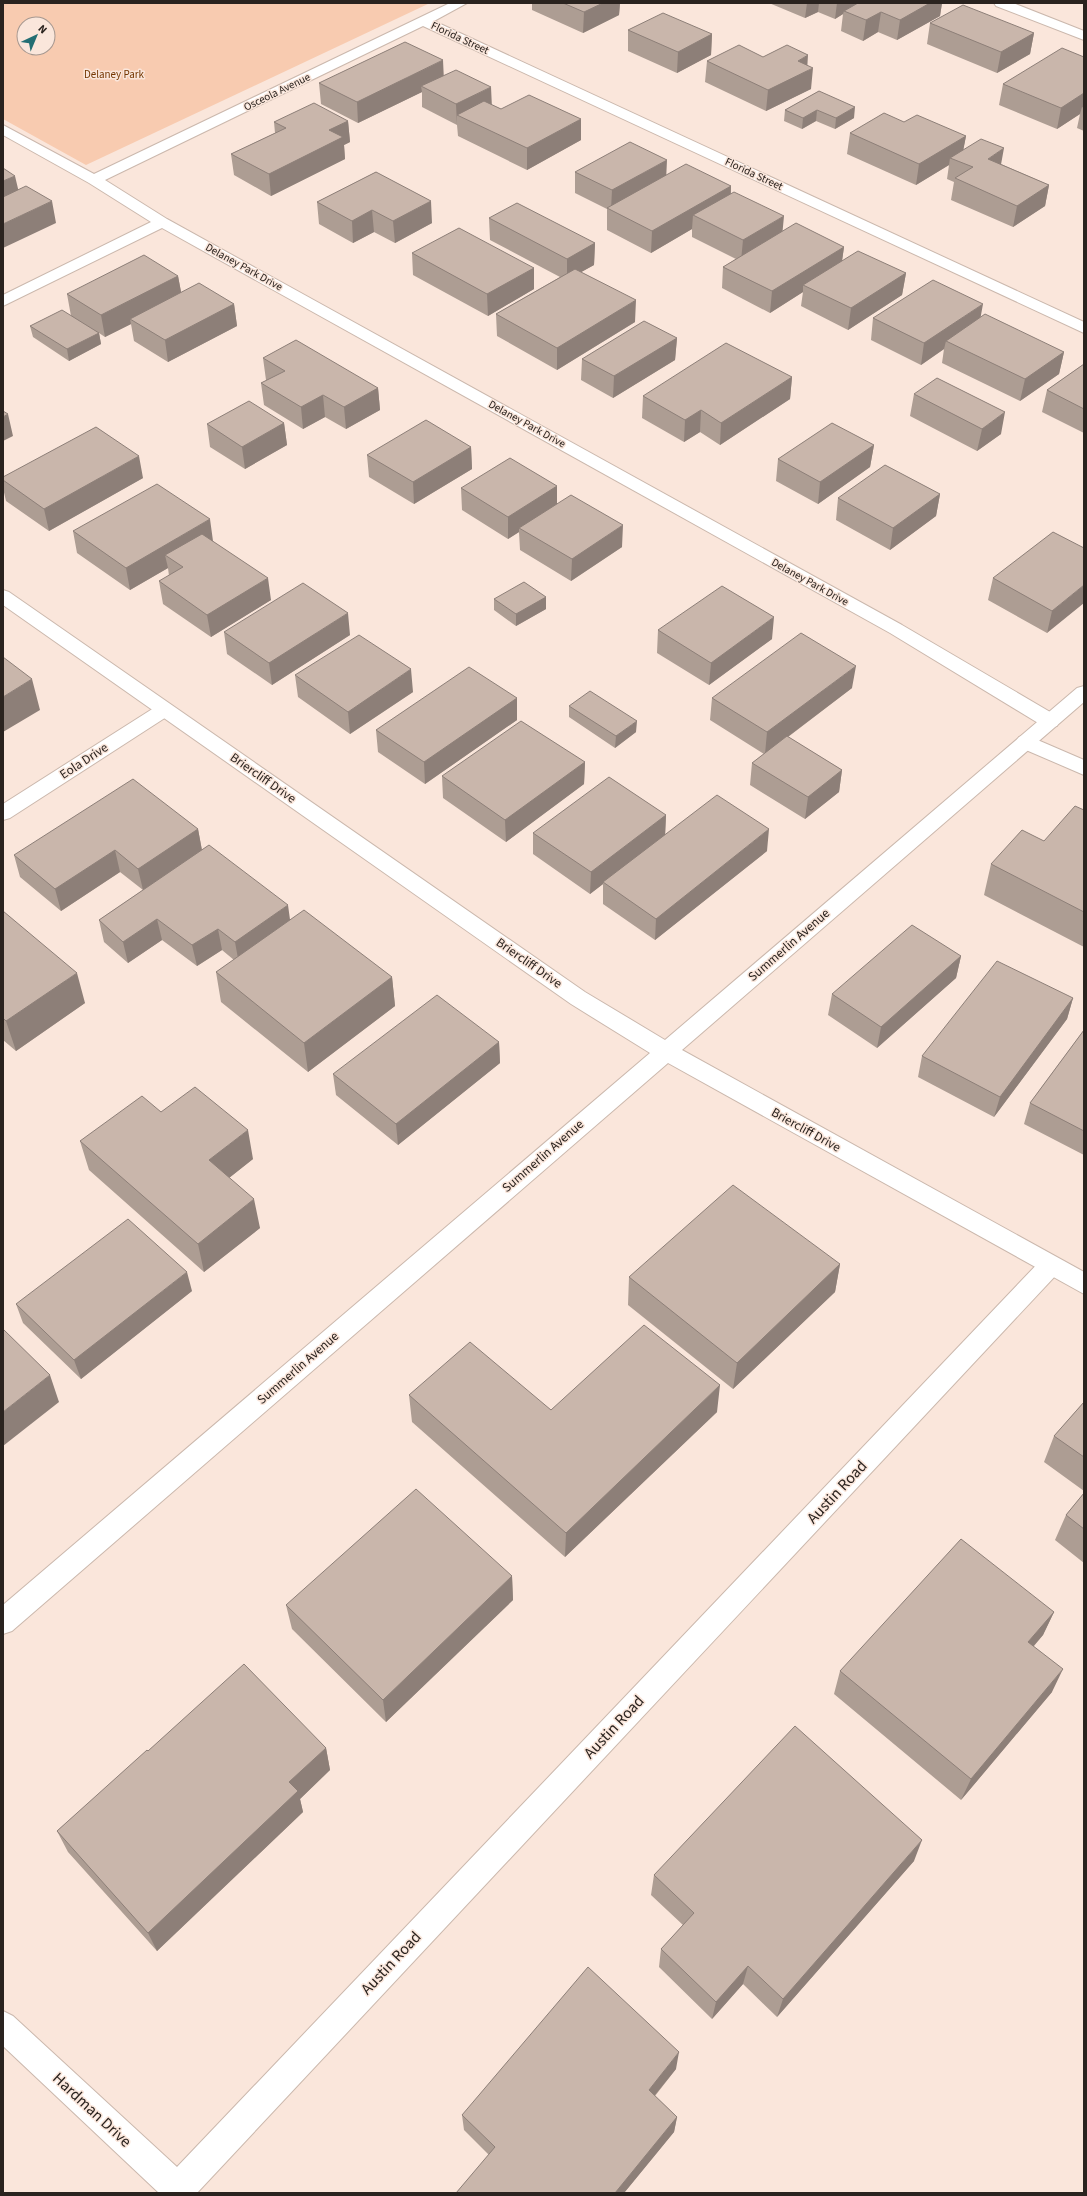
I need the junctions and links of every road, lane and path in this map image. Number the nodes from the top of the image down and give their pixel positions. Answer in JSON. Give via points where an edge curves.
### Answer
{"nodes":[{"id":1,"x":460,"y":3,"type":"edge"},
{"id":2,"x":1001,"y":3,"type":"edge"},
{"id":3,"x":424,"y":21,"type":"junction"},
{"id":4,"x":1084,"y":36,"type":"edge"},
{"id":5,"x":3,"y":129,"type":"edge"},
{"id":6,"x":94,"y":180,"type":"junction"},
{"id":7,"x":162,"y":222,"type":"junction"},
{"id":8,"x":3,"y":301,"type":"edge"},
{"id":9,"x":1084,"y":328,"type":"edge"},
{"id":10,"x":3,"y":596,"type":"edge"},
{"id":11,"x":1084,"y":692,"type":"edge"},
{"id":12,"x":164,"y":710,"type":"junction"},
{"id":13,"x":1050,"y":721,"type":"junction"},
{"id":14,"x":1026,"y":742,"type":"junction"},
{"id":15,"x":1084,"y":768,"type":"edge"},
{"id":16,"x":3,"y":813,"type":"edge"},
{"id":17,"x":665,"y":1051,"type":"junction"},
{"id":18,"x":1050,"y":1266,"type":"junction"},
{"id":19,"x":1084,"y":1284,"type":"edge"},
{"id":20,"x":3,"y":1622,"type":"edge"},
{"id":21,"x":3,"y":2026,"type":"edge"},
{"id":22,"x":180,"y":2191,"type":"edge"}],
"edges":[{"from":1,"to":3,"type":"street","name":"Osceola Avenue"},
{"from":2,"to":4,"type":"street"},
{"from":3,"to":6,"type":"street","name":"Osceola Avenue"},
{"from":3,"to":9,"type":"street","name":"Florida Street"},
{"from":5,"to":6,"type":"street","name":"Delaney Park Drive"},
{"from":6,"to":7,"type":"street","name":"Delaney Park Drive"},
{"from":7,"to":8,"type":"street"},
{"from":7,"to":13,"type":"street","name":"Delaney Park Drive","via":[[896,629]]},
{"from":10,"to":12,"type":"street","name":"Briercliff Drive"},
{"from":11,"to":13,"type":"street","name":"Summerlin Avenue"},
{"from":12,"to":16,"type":"street","name":"Eola Drive"},
{"from":12,"to":17,"type":"street","name":"Briercliff Drive","via":[[578,998]]},
{"from":13,"to":14,"type":"street","name":"Summerlin Avenue"},
{"from":14,"to":15,"type":"street"},
{"from":14,"to":17,"type":"street","name":"Summerlin Avenue"},
{"from":17,"to":18,"type":"street","name":"Briercliff Drive"},
{"from":17,"to":20,"type":"street","name":"Summerlin Avenue"},
{"from":18,"to":19,"type":"street","name":"Briercliff Drive"},
{"from":18,"to":22,"type":"street","name":"Austin Road"},
{"from":21,"to":22,"type":"street","name":"Hardman Drive"}]}
